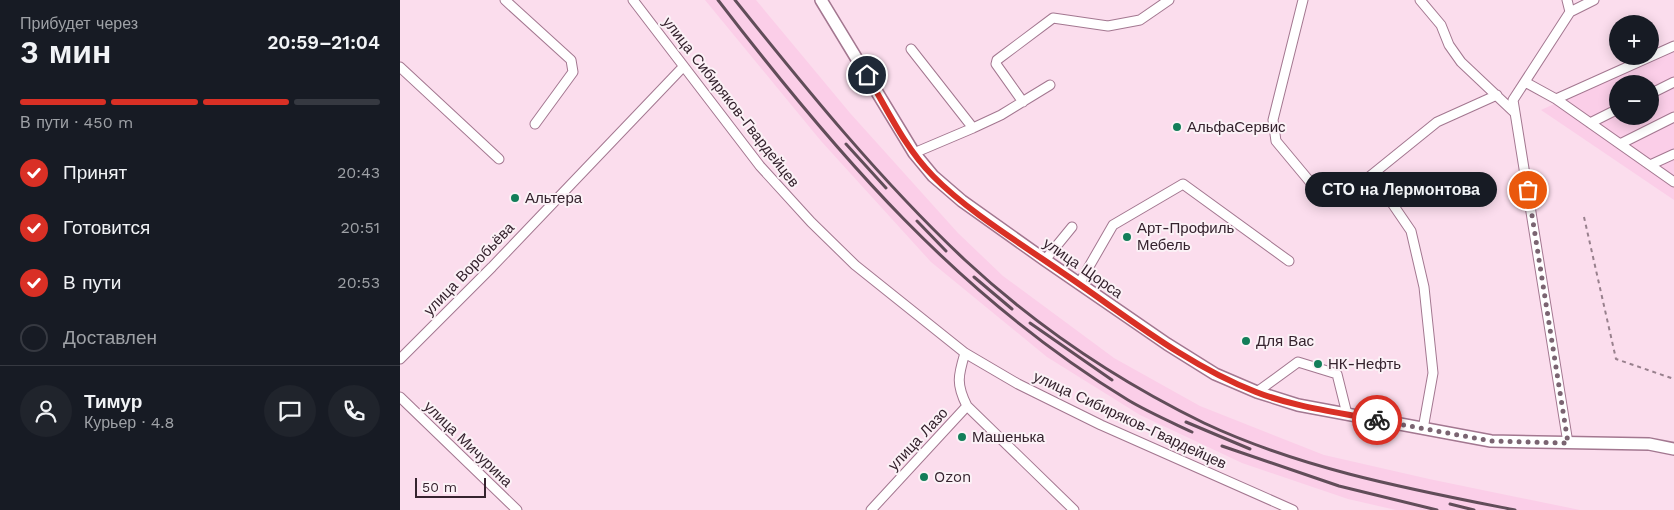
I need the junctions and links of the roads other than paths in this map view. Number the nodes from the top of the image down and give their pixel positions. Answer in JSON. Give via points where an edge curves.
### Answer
{"nodes":[{"id":1,"x":505,"y":0,"type":"edge"},
{"id":2,"x":633,"y":0,"type":"edge"},
{"id":3,"x":821,"y":0,"type":"edge"},
{"id":4,"x":1169,"y":0,"type":"edge"},
{"id":5,"x":1302,"y":0,"type":"edge"},
{"id":6,"x":1420,"y":0,"type":"edge"},
{"id":7,"x":1567,"y":0,"type":"edge"},
{"id":8,"x":1594,"y":0,"type":"edge"},
{"id":9,"x":1570,"y":12,"type":"junction"},
{"id":10,"x":1674,"y":46,"type":"edge"},
{"id":11,"x":911,"y":49,"type":"dead end"},
{"id":12,"x":400,"y":67,"type":"edge"},
{"id":13,"x":683,"y":67,"type":"junction"},
{"id":14,"x":1525,"y":82,"type":"junction"},
{"id":15,"x":1674,"y":82,"type":"edge"},
{"id":16,"x":1050,"y":85,"type":"dead end"},
{"id":17,"x":1659,"y":90,"type":"edge"},
{"id":18,"x":1497,"y":96,"type":"junction"},
{"id":19,"x":1556,"y":99,"type":"junction"},
{"id":20,"x":1023,"y":102,"type":"junction"},
{"id":21,"x":1515,"y":112,"type":"junction"},
{"id":22,"x":1609,"y":114,"type":"edge"},
{"id":23,"x":1674,"y":117,"type":"edge"},
{"id":24,"x":1590,"y":123,"type":"junction"},
{"id":25,"x":536,"y":124,"type":"dead end"},
{"id":26,"x":973,"y":128,"type":"junction"},
{"id":27,"x":1620,"y":144,"type":"junction"},
{"id":28,"x":914,"y":153,"type":"junction"},
{"id":29,"x":1674,"y":154,"type":"edge"},
{"id":30,"x":499,"y":160,"type":"dead end"},
{"id":31,"x":1650,"y":165,"type":"junction"},
{"id":32,"x":1364,"y":181,"type":"junction"},
{"id":33,"x":1674,"y":182,"type":"edge"},
{"id":34,"x":1072,"y":227,"type":"dead end"},
{"id":35,"x":1045,"y":260,"type":"junction"},
{"id":36,"x":1289,"y":262,"type":"dead end"},
{"id":37,"x":1079,"y":284,"type":"junction"},
{"id":38,"x":965,"y":353,"type":"junction"},
{"id":39,"x":400,"y":359,"type":"edge"},
{"id":40,"x":1257,"y":392,"type":"junction"},
{"id":41,"x":400,"y":397,"type":"edge"},
{"id":42,"x":967,"y":406,"type":"junction"},
{"id":43,"x":1347,"y":414,"type":"junction"},
{"id":44,"x":1423,"y":429,"type":"junction"},
{"id":45,"x":1568,"y":443,"type":"junction"},
{"id":46,"x":1674,"y":449,"type":"edge"},
{"id":47,"x":517,"y":510,"type":"edge"},
{"id":48,"x":871,"y":510,"type":"edge"},
{"id":49,"x":1074,"y":510,"type":"edge"},
{"id":50,"x":1293,"y":510,"type":"edge"}],
"edges":[{"from":1,"to":25,"type":"street","via":[[571,60],[572,72]]},
{"from":2,"to":13,"type":"street","name":"улица Сибиряков-Гвардейцев"},
{"from":3,"to":28,"type":"main road","name":"улица Щорса"},
{"from":4,"to":20,"type":"street","via":[[1140,20],[1108,26],[1053,18],[997,60],[996,64]]},
{"from":5,"to":32,"type":"street","via":[[1273,120],[1276,141],[1316,189],[1335,200]]},
{"from":6,"to":18,"type":"street","via":[[1441,25],[1458,58]]},
{"from":7,"to":9,"type":"street"},
{"from":8,"to":9,"type":"street"},
{"from":9,"to":14,"type":"street"},
{"from":10,"to":19,"type":"street"},
{"from":11,"to":26,"type":"street"},
{"from":12,"to":30,"type":"street"},
{"from":13,"to":38,"type":"street","name":"улица Сибиряков-Гвардейцев","via":[[760,166],[810,222],[855,265]]},
{"from":13,"to":39,"type":"street","name":"улица Воробьёва"},
{"from":14,"to":19,"type":"street"},
{"from":14,"to":21,"type":"street","via":[[1513,100]]},
{"from":15,"to":17,"type":"street"},
{"from":16,"to":20,"type":"street"},
{"from":18,"to":21,"type":"street"},
{"from":18,"to":32,"type":"street","via":[[1437,122]]},
{"from":19,"to":24,"type":"street"},
{"from":20,"to":26,"type":"street"},
{"from":21,"to":45,"type":"street"},
{"from":22,"to":24,"type":"street"},
{"from":23,"to":27,"type":"street"},
{"from":24,"to":27,"type":"street"},
{"from":26,"to":28,"type":"street"},
{"from":27,"to":31,"type":"street"},
{"from":28,"to":35,"type":"main road","name":"улица Щорса","via":[[933,176],[962,201]]},
{"from":29,"to":31,"type":"street"},
{"from":31,"to":33,"type":"street"},
{"from":32,"to":44,"type":"street","via":[[1383,190],[1411,232],[1424,287],[1433,373]]},
{"from":34,"to":35,"type":"street"},
{"from":35,"to":37,"type":"main road","name":"улица Щорса"},
{"from":36,"to":37,"type":"street","via":[[1183,184],[1113,224]]},
{"from":37,"to":40,"type":"main road","name":"улица Щорса","via":[[1215,374]]},
{"from":38,"to":42,"type":"street","name":"улица Лазо","via":[[958,377]]},
{"from":38,"to":50,"type":"street","name":"улица Сибиряков-Гвардейцев","via":[[1018,384],[1101,425]]},
{"from":40,"to":43,"type":"main road","name":"улица Щорса","via":[[1298,405]]},
{"from":40,"to":43,"type":"street","via":[[1298,362],[1336,374]]},
{"from":41,"to":47,"type":"street","name":"улица Мичурина"},
{"from":42,"to":48,"type":"street","name":"улица Лазо"},
{"from":42,"to":49,"type":"street"},
{"from":43,"to":44,"type":"main road","name":"улица Щорса"},
{"from":44,"to":45,"type":"main road","name":"улица Щорса","via":[[1491,441]]},
{"from":45,"to":46,"type":"main road","name":"улица Щорса","via":[[1649,444]]}]}
